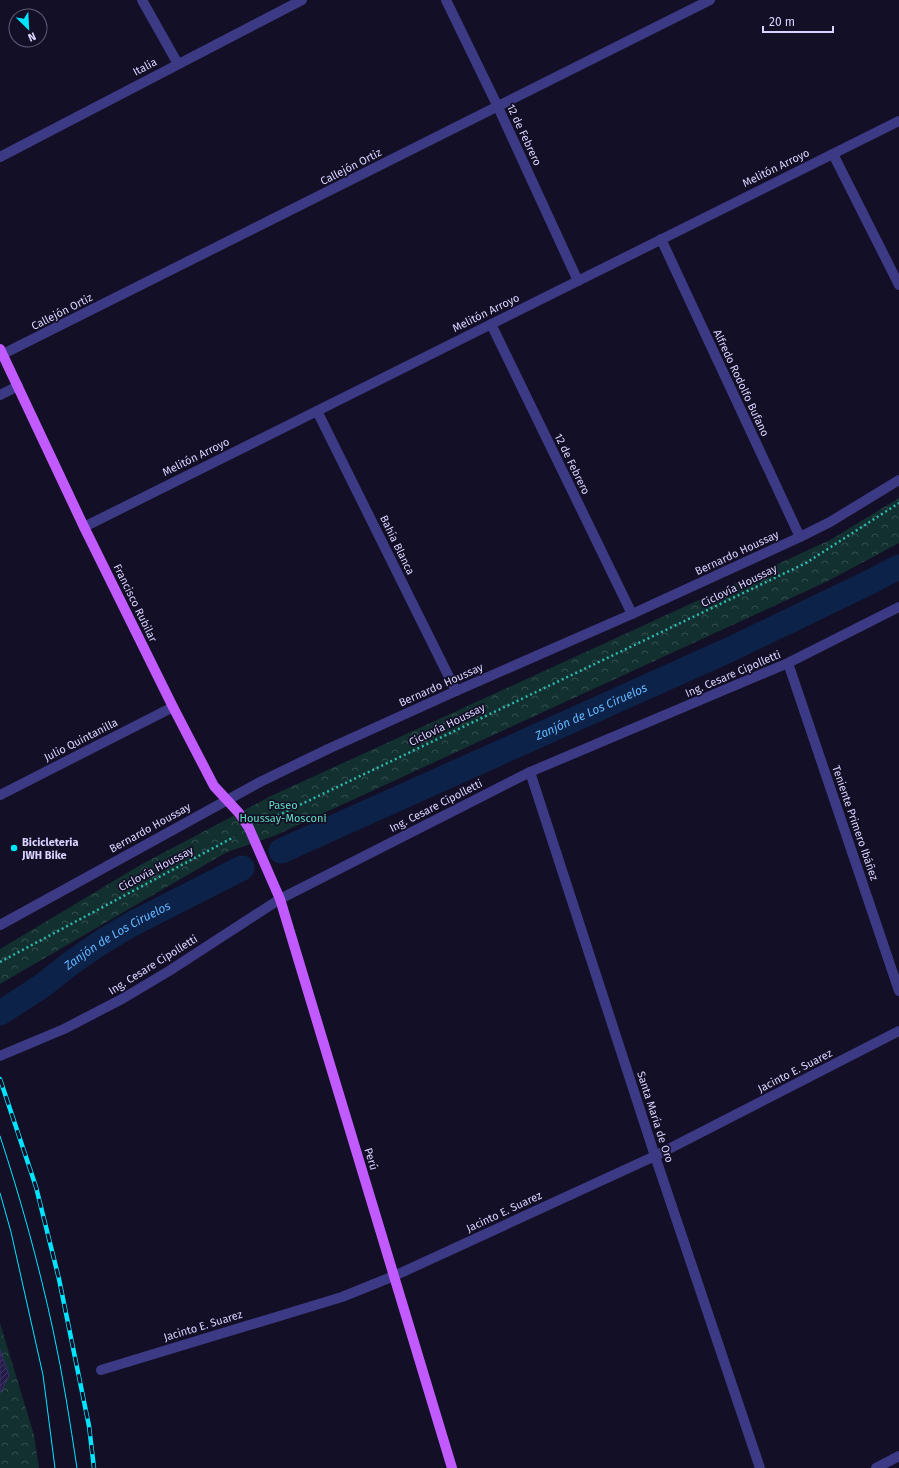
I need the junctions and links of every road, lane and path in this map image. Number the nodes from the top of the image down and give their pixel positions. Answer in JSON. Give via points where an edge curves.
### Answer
{"nodes":[{"id":1,"x":142,"y":0,"type":"edge"},
{"id":2,"x":302,"y":0,"type":"edge"},
{"id":3,"x":446,"y":0,"type":"edge"},
{"id":4,"x":710,"y":0,"type":"edge"},
{"id":5,"x":178,"y":64,"type":"junction"},
{"id":6,"x":498,"y":107,"type":"junction"},
{"id":7,"x":899,"y":121,"type":"edge"},
{"id":8,"x":833,"y":154,"type":"junction"},
{"id":9,"x":0,"y":157,"type":"edge"},
{"id":10,"x":661,"y":239,"type":"junction"},
{"id":11,"x":578,"y":281,"type":"junction"},
{"id":12,"x":899,"y":285,"type":"edge"},
{"id":13,"x":491,"y":324,"type":"junction"},
{"id":14,"x":1,"y":352,"type":"edge"},
{"id":15,"x":18,"y":386,"type":"junction"},
{"id":16,"x":0,"y":395,"type":"edge"},
{"id":17,"x":317,"y":411,"type":"junction"},
{"id":18,"x":899,"y":480,"type":"edge"},
{"id":19,"x":899,"y":502,"type":"edge"},
{"id":20,"x":84,"y":527,"type":"junction"},
{"id":21,"x":800,"y":537,"type":"junction"},
{"id":22,"x":899,"y":607,"type":"edge"},
{"id":23,"x":632,"y":614,"type":"junction"},
{"id":24,"x":788,"y":663,"type":"junction"},
{"id":25,"x":456,"y":691,"type":"junction"},
{"id":26,"x":173,"y":707,"type":"junction"},
{"id":27,"x":530,"y":772,"type":"junction"},
{"id":28,"x":0,"y":795,"type":"edge"},
{"id":29,"x":226,"y":800,"type":"junction"},
{"id":30,"x":249,"y":828,"type":"junction"},
{"id":31,"x":263,"y":859,"type":"joint"},
{"id":32,"x":280,"y":899,"type":"junction"},
{"id":33,"x":0,"y":925,"type":"edge"},
{"id":34,"x":0,"y":962,"type":"edge"},
{"id":35,"x":899,"y":991,"type":"edge"},
{"id":36,"x":899,"y":1031,"type":"edge"},
{"id":37,"x":0,"y":1056,"type":"edge"},
{"id":38,"x":655,"y":1156,"type":"junction"},
{"id":39,"x":394,"y":1276,"type":"junction"},
{"id":40,"x":101,"y":1370,"type":"dead end"},
{"id":41,"x":899,"y":1456,"type":"edge"},
{"id":42,"x":452,"y":1468,"type":"edge"},
{"id":43,"x":760,"y":1468,"type":"edge"},
{"id":44,"x":876,"y":1468,"type":"edge"}],
"edges":[{"from":1,"to":5,"type":"street"},
{"from":2,"to":5,"type":"street","name":"Italia"},
{"from":3,"to":6,"type":"street","name":"12 de Febrero"},
{"from":4,"to":6,"type":"street","name":"Callejón Ortiz"},
{"from":5,"to":9,"type":"street","name":"Italia"},
{"from":6,"to":11,"type":"street","name":"12 de Febrero"},
{"from":6,"to":14,"type":"street","name":"Callejón Ortiz"},
{"from":7,"to":8,"type":"street","name":"Melitón Arroyo"},
{"from":8,"to":10,"type":"street","name":"Melitón Arroyo"},
{"from":8,"to":12,"type":"street"},
{"from":10,"to":11,"type":"street","name":"Melitón Arroyo"},
{"from":10,"to":21,"type":"street","name":"Alfredo Rodolfo Bufano"},
{"from":11,"to":13,"type":"street","name":"Melitón Arroyo"},
{"from":13,"to":17,"type":"street","name":"Melitón Arroyo"},
{"from":13,"to":23,"type":"street","name":"12 de Febrero"},
{"from":14,"to":15,"type":"main road","name":"Francisco Rubilar"},
{"from":15,"to":16,"type":"street"},
{"from":15,"to":20,"type":"main road","name":"Francisco Rubilar"},
{"from":17,"to":20,"type":"street","name":"Melitón Arroyo"},
{"from":17,"to":25,"type":"street","name":"Bahía Blanca"},
{"from":18,"to":21,"type":"street","name":"Bernardo Houssay"},
{"from":19,"to":30,"type":"path","name":"Ciclovía Houssay","via":[[806,563]]},
{"from":20,"to":26,"type":"main road","name":"Francisco Rubilar"},
{"from":21,"to":23,"type":"street","name":"Bernardo Houssay"},
{"from":22,"to":24,"type":"street","name":"Ing. Cesare Cipolletti"},
{"from":23,"to":25,"type":"street","name":"Bernardo Houssay"},
{"from":24,"to":27,"type":"street","name":"Ing. Cesare Cipolletti"},
{"from":24,"to":35,"type":"street","name":"Teniente Primero Ibáñez"},
{"from":25,"to":29,"type":"street","name":"Bernardo Houssay","via":[[294,765]]},
{"from":26,"to":28,"type":"street","name":"Julio Quintanilla"},
{"from":26,"to":29,"type":"main road","name":"Francisco Rubilar","via":[[214,786]]},
{"from":27,"to":32,"type":"street","name":"Ing. Cesare Cipolletti"},
{"from":27,"to":38,"type":"street","name":"Santa María de Oro"},
{"from":29,"to":30,"type":"main road","name":"Francisco Rubilar"},
{"from":29,"to":33,"type":"street","name":"Bernardo Houssay"},
{"from":30,"to":31,"type":"main road","name":"Francisco Rubilar"},
{"from":30,"to":34,"type":"path","name":"Ciclovía Houssay"},
{"from":31,"to":32,"type":"main road","name":"Perú"},
{"from":32,"to":37,"type":"street","name":"Ing. Cesare Cipolletti","via":[[170,971],[122,999],[64,1029]]},
{"from":32,"to":39,"type":"main road","name":"Perú"},
{"from":36,"to":38,"type":"street","name":"Jacinto E. Suarez"},
{"from":38,"to":39,"type":"street","name":"Jacinto E. Suarez"},
{"from":38,"to":43,"type":"street","name":"Santa María de Oro"},
{"from":39,"to":40,"type":"street","name":"Jacinto E. Suarez","via":[[342,1298]]},
{"from":39,"to":42,"type":"main road","name":"Perú"},
{"from":41,"to":44,"type":"street"}]}
